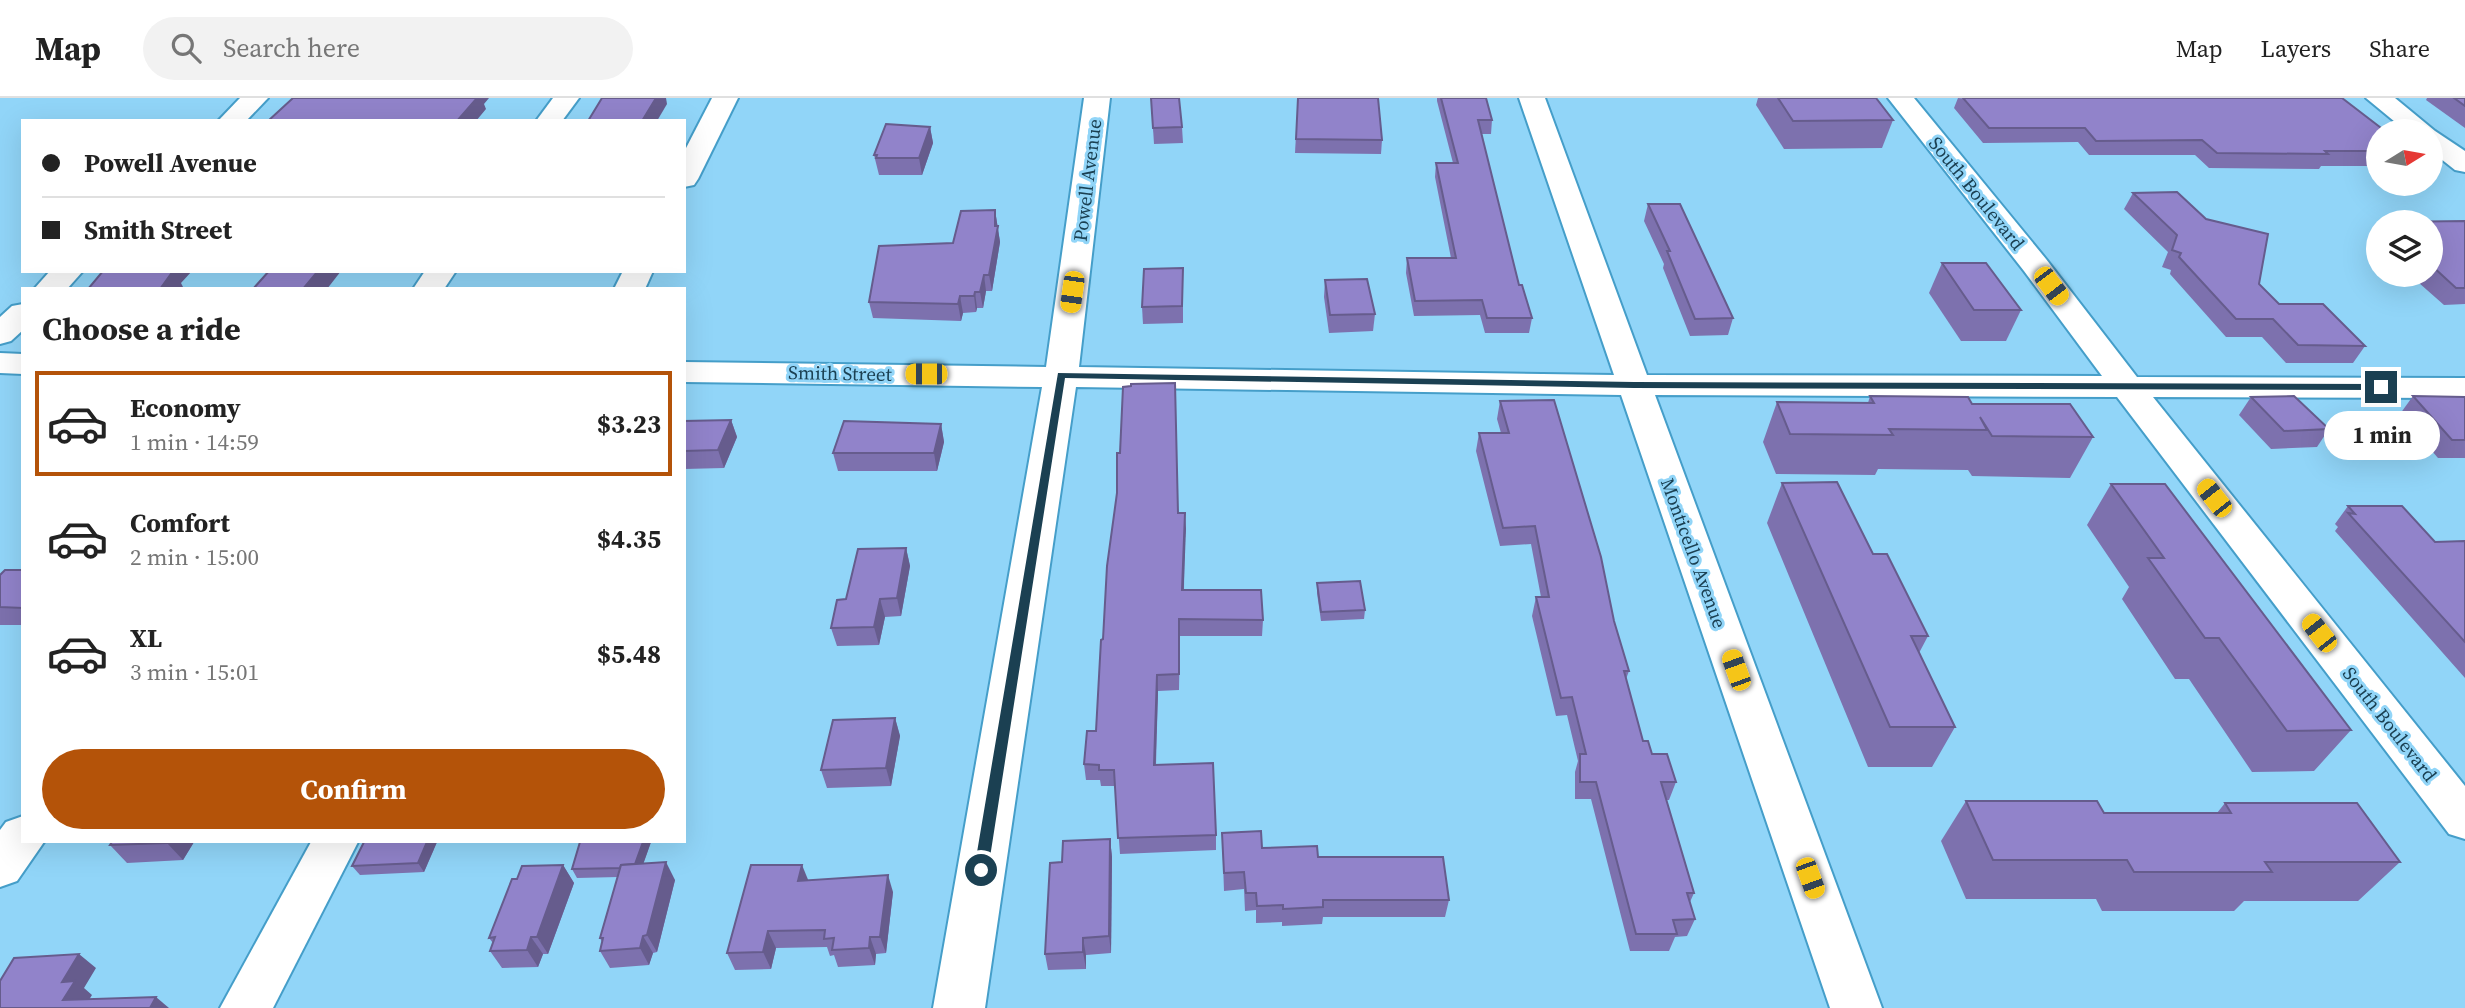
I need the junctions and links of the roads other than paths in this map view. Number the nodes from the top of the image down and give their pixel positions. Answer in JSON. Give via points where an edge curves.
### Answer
{"nodes":[{"id":1,"x":256,"y":98,"type":"edge"},
{"id":2,"x":566,"y":98,"type":"edge"},
{"id":3,"x":725,"y":98,"type":"edge"},
{"id":4,"x":1097,"y":98,"type":"edge"},
{"id":5,"x":1532,"y":98,"type":"edge"},
{"id":6,"x":1901,"y":98,"type":"edge"},
{"id":7,"x":2379,"y":98,"type":"edge"},
{"id":8,"x":233,"y":119,"type":"edge"},
{"id":9,"x":550,"y":119,"type":"edge"},
{"id":10,"x":2406,"y":119,"type":"edge"},
{"id":11,"x":2443,"y":147,"type":"edge"},
{"id":12,"x":2465,"y":164,"type":"edge"},
{"id":13,"x":686,"y":175,"type":"edge"},
{"id":14,"x":66,"y":273,"type":"edge"},
{"id":15,"x":51,"y":287,"type":"edge"},
{"id":16,"x":21,"y":315,"type":"edge"},
{"id":17,"x":0,"y":334,"type":"edge"},
{"id":18,"x":0,"y":363,"type":"edge"},
{"id":19,"x":21,"y":364,"type":"edge"},
{"id":20,"x":686,"y":372,"type":"edge"},
{"id":21,"x":1061,"y":375,"type":"junction"},
{"id":22,"x":1634,"y":385,"type":"junction"},
{"id":23,"x":2126,"y":385,"type":"junction"},
{"id":24,"x":2465,"y":388,"type":"edge"},
{"id":25,"x":2465,"y":820,"type":"edge"},
{"id":26,"x":21,"y":839,"type":"edge"},
{"id":27,"x":334,"y":843,"type":"edge"},
{"id":28,"x":0,"y":866,"type":"edge"},
{"id":29,"x":246,"y":1008,"type":"edge"},
{"id":30,"x":959,"y":1008,"type":"edge"},
{"id":31,"x":1856,"y":1008,"type":"edge"}],
"edges":[{"from":1,"to":8,"type":"street"},
{"from":2,"to":9,"type":"street"},
{"from":3,"to":13,"type":"street"},
{"from":4,"to":21,"type":"street","name":"Powell Avenue"},
{"from":5,"to":22,"type":"street","name":"Monticello Avenue"},
{"from":6,"to":23,"type":"street","name":"South Boulevard"},
{"from":7,"to":10,"type":"street"},
{"from":11,"to":12,"type":"street"},
{"from":14,"to":15,"type":"street"},
{"from":16,"to":17,"type":"street"},
{"from":18,"to":19,"type":"street"},
{"from":20,"to":21,"type":"street","name":"Smith Street"},
{"from":21,"to":22,"type":"street","name":"Smith Street"},
{"from":21,"to":30,"type":"street","name":"Powell Avenue"},
{"from":22,"to":23,"type":"street","name":"Smith Street"},
{"from":22,"to":31,"type":"street","name":"Monticello Avenue"},
{"from":23,"to":24,"type":"street","name":"Smith Street"},
{"from":23,"to":25,"type":"street","name":"South Boulevard"},
{"from":26,"to":28,"type":"street"},
{"from":27,"to":29,"type":"street"}]}
